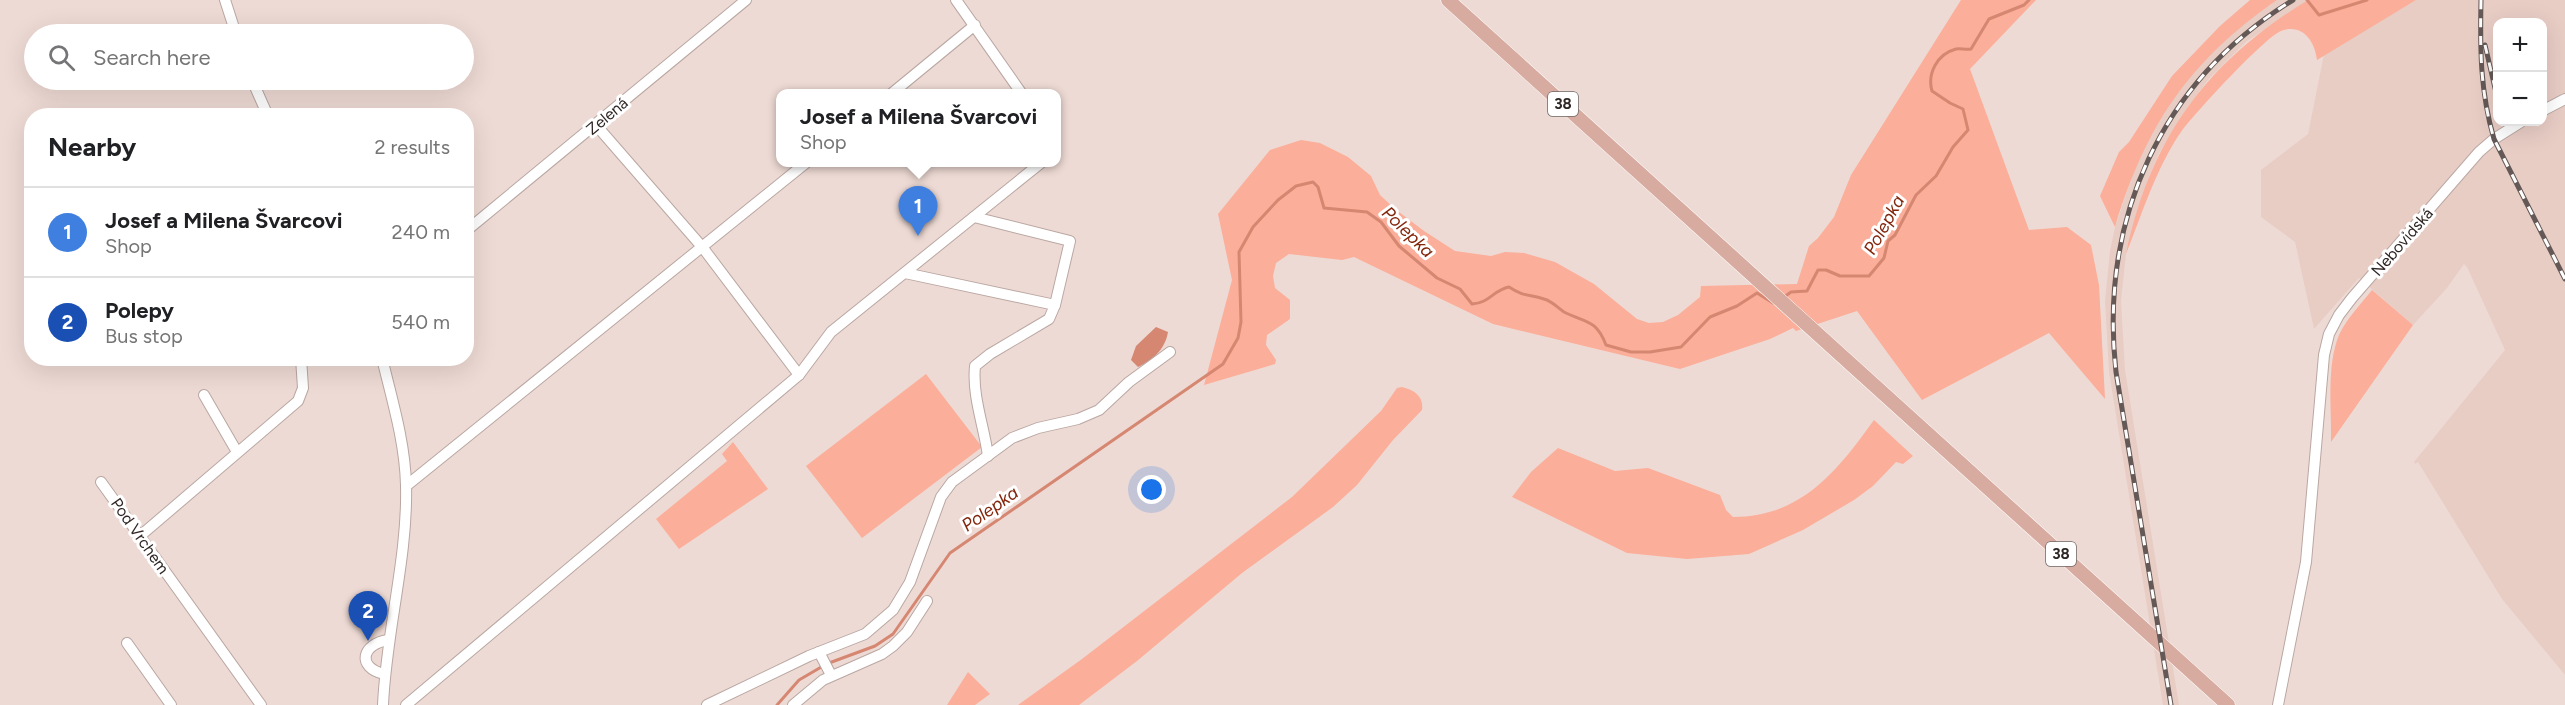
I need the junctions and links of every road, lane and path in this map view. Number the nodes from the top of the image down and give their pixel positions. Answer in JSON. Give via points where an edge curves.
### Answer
{"nodes":[{"id":1,"x":225,"y":0,"type":"edge"},
{"id":2,"x":746,"y":0,"type":"edge"},
{"id":3,"x":956,"y":0,"type":"edge"},
{"id":4,"x":1448,"y":0,"type":"edge"},
{"id":5,"x":233,"y":24,"type":"edge"},
{"id":6,"x":975,"y":25,"type":"junction"},
{"id":7,"x":896,"y":89,"type":"edge"},
{"id":8,"x":1019,"y":89,"type":"edge"},
{"id":9,"x":256,"y":90,"type":"edge"},
{"id":10,"x":2565,"y":99,"type":"edge"},
{"id":11,"x":264,"y":108,"type":"edge"},
{"id":12,"x":2547,"y":108,"type":"edge"},
{"id":13,"x":596,"y":125,"type":"junction"},
{"id":14,"x":2515,"y":126,"type":"edge"},
{"id":15,"x":801,"y":167,"type":"edge"},
{"id":16,"x":1036,"y":167,"type":"edge"},
{"id":17,"x":974,"y":217,"type":"junction"},
{"id":18,"x":474,"y":224,"type":"edge"},
{"id":19,"x":703,"y":248,"type":"junction"},
{"id":20,"x":905,"y":273,"type":"junction"},
{"id":21,"x":1055,"y":305,"type":"junction"},
{"id":22,"x":1170,"y":352,"type":"dead end"},
{"id":23,"x":302,"y":366,"type":"edge"},
{"id":24,"x":384,"y":366,"type":"edge"},
{"id":25,"x":799,"y":375,"type":"junction"},
{"id":26,"x":204,"y":395,"type":"dead end"},
{"id":27,"x":237,"y":452,"type":"junction"},
{"id":28,"x":988,"y":456,"type":"junction"},
{"id":29,"x":101,"y":482,"type":"dead end"},
{"id":30,"x":406,"y":486,"type":"junction"},
{"id":31,"x":140,"y":536,"type":"junction"},
{"id":32,"x":927,"y":601,"type":"dead end"},
{"id":33,"x":388,"y":640,"type":"junction"},
{"id":34,"x":127,"y":643,"type":"dead end"},
{"id":35,"x":821,"y":656,"type":"junction"},
{"id":36,"x":830,"y":673,"type":"junction"},
{"id":37,"x":384,"y":674,"type":"junction"},
{"id":38,"x":171,"y":705,"type":"edge"},
{"id":39,"x":261,"y":705,"type":"edge"},
{"id":40,"x":383,"y":705,"type":"edge"},
{"id":41,"x":406,"y":705,"type":"edge"},
{"id":42,"x":707,"y":705,"type":"edge"},
{"id":43,"x":793,"y":705,"type":"edge"},
{"id":44,"x":2228,"y":705,"type":"edge"},
{"id":45,"x":2278,"y":705,"type":"edge"}],
"edges":[{"from":1,"to":5,"type":"street"},
{"from":2,"to":13,"type":"street","name":"Zelená"},
{"from":3,"to":6,"type":"street"},
{"from":4,"to":44,"type":"main road","number":"38"},
{"from":6,"to":7,"type":"street"},
{"from":6,"to":8,"type":"street"},
{"from":9,"to":11,"type":"street"},
{"from":10,"to":12,"type":"street"},
{"from":13,"to":18,"type":"street","name":"Zelená"},
{"from":13,"to":19,"type":"street"},
{"from":14,"to":45,"type":"street","name":"Nebovidská","via":[[2479,152],[2339,315],[2329,334],[2320,385],[2306,562]]},
{"from":15,"to":19,"type":"street"},
{"from":16,"to":17,"type":"street"},
{"from":17,"to":20,"type":"street"},
{"from":17,"to":21,"type":"street","via":[[1070,241]]},
{"from":19,"to":25,"type":"street"},
{"from":19,"to":30,"type":"street"},
{"from":20,"to":21,"type":"street"},
{"from":20,"to":25,"type":"street","via":[[831,332]]},
{"from":21,"to":28,"type":"street","via":[[1049,319],[975,366],[973,382]]},
{"from":22,"to":28,"type":"street","via":[[1099,410],[1078,420],[1011,438]]},
{"from":23,"to":27,"type":"street","via":[[303,388],[298,401]]},
{"from":24,"to":30,"type":"street","via":[[404,452]]},
{"from":25,"to":41,"type":"street"},
{"from":26,"to":27,"type":"street"},
{"from":27,"to":31,"type":"street"},
{"from":28,"to":35,"type":"street","via":[[952,482],[941,497],[910,582],[893,610],[865,634]]},
{"from":29,"to":31,"type":"street","name":"Pod Vrchem"},
{"from":30,"to":33,"type":"street","via":[[404,530]]},
{"from":31,"to":39,"type":"street","name":"Pod Vrchem"},
{"from":32,"to":36,"type":"street","via":[[893,646],[882,654]]},
{"from":33,"to":37,"type":"street"},
{"from":33,"to":37,"type":"street","via":[[369,647],[366,655],[367,664]]},
{"from":34,"to":38,"type":"street"},
{"from":35,"to":36,"type":"street"},
{"from":35,"to":42,"type":"street"},
{"from":36,"to":43,"type":"street"},
{"from":37,"to":40,"type":"street"}]}
